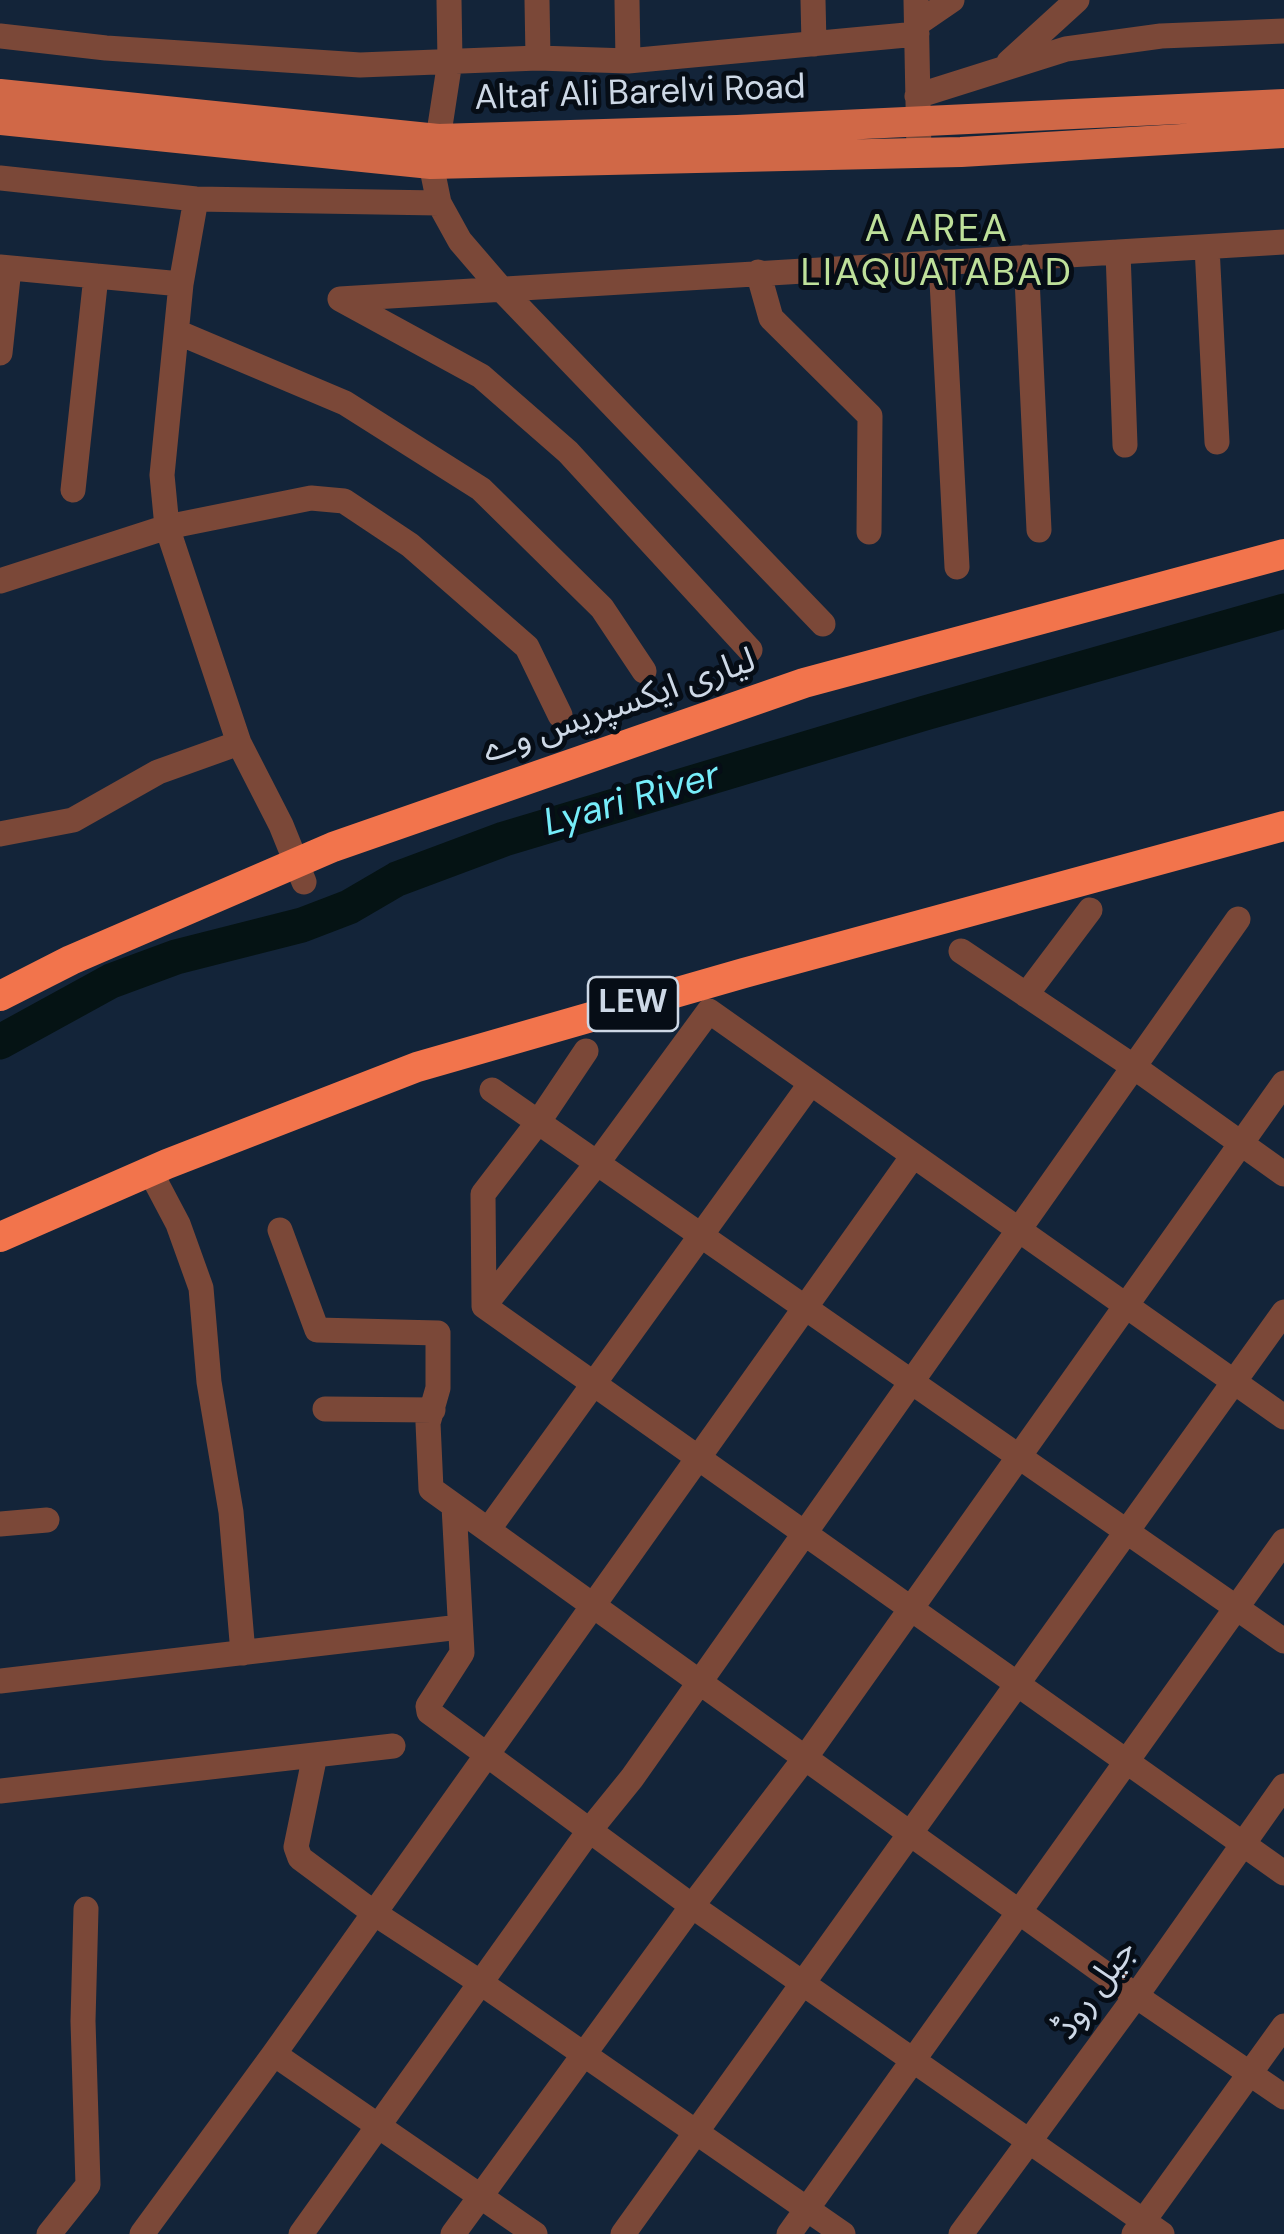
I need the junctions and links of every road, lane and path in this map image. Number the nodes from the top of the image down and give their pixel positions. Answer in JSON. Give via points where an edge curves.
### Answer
{"nodes":[{"id":1,"x":449,"y":0,"type":"edge"},
{"id":2,"x":537,"y":0,"type":"edge"},
{"id":3,"x":627,"y":0,"type":"edge"},
{"id":4,"x":813,"y":0,"type":"edge"},
{"id":5,"x":952,"y":0,"type":"edge"},
{"id":6,"x":1077,"y":0,"type":"edge"},
{"id":7,"x":916,"y":19,"type":"edge"},
{"id":8,"x":1284,"y":31,"type":"edge"},
{"id":9,"x":0,"y":36,"type":"edge"},
{"id":10,"x":814,"y":44,"type":"junction"},
{"id":11,"x":538,"y":58,"type":"junction"},
{"id":12,"x":450,"y":62,"type":"junction"},
{"id":13,"x":628,"y":62,"type":"junction"},
{"id":14,"x":1001,"y":68,"type":"junction"},
{"id":15,"x":0,"y":94,"type":"edge"},
{"id":16,"x":1284,"y":104,"type":"edge"},
{"id":17,"x":918,"y":108,"type":"junction"},
{"id":18,"x":0,"y":120,"type":"edge"},
{"id":19,"x":1284,"y":133,"type":"edge"},
{"id":20,"x":434,"y":151,"type":"junction"},
{"id":21,"x":919,"y":153,"type":"junction"},
{"id":22,"x":0,"y":178,"type":"edge"},
{"id":23,"x":196,"y":199,"type":"junction"},
{"id":24,"x":439,"y":203,"type":"junction"},
{"id":25,"x":1284,"y":242,"type":"edge"},
{"id":26,"x":1206,"y":246,"type":"junction"},
{"id":27,"x":1118,"y":252,"type":"junction"},
{"id":28,"x":1026,"y":257,"type":"junction"},
{"id":29,"x":941,"y":262,"type":"junction"},
{"id":30,"x":4,"y":267,"type":"edge"},
{"id":31,"x":758,"y":272,"type":"junction"},
{"id":32,"x":96,"y":276,"type":"junction"},
{"id":33,"x":181,"y":284,"type":"junction"},
{"id":34,"x":503,"y":291,"type":"junction"},
{"id":35,"x":176,"y":332,"type":"junction"},
{"id":36,"x":0,"y":353,"type":"edge"},
{"id":37,"x":1217,"y":442,"type":"dead end"},
{"id":38,"x":1125,"y":445,"type":"dead end"},
{"id":39,"x":73,"y":490,"type":"dead end"},
{"id":40,"x":167,"y":527,"type":"junction"},
{"id":41,"x":1040,"y":530,"type":"dead end"},
{"id":42,"x":869,"y":532,"type":"dead end"},
{"id":43,"x":1284,"y":554,"type":"edge"},
{"id":44,"x":957,"y":567,"type":"dead end"},
{"id":45,"x":0,"y":581,"type":"edge"},
{"id":46,"x":823,"y":624,"type":"dead end"},
{"id":47,"x":750,"y":650,"type":"dead end"},
{"id":48,"x":644,"y":671,"type":"dead end"},
{"id":49,"x":560,"y":716,"type":"dead end"},
{"id":50,"x":238,"y":743,"type":"junction"},
{"id":51,"x":1284,"y":826,"type":"edge"},
{"id":52,"x":0,"y":834,"type":"edge"},
{"id":53,"x":304,"y":882,"type":"dead end"},
{"id":54,"x":1090,"y":910,"type":"dead end"},
{"id":55,"x":1238,"y":919,"type":"dead end"},
{"id":56,"x":961,"y":951,"type":"dead end"},
{"id":57,"x":1026,"y":994,"type":"junction"},
{"id":58,"x":0,"y":996,"type":"edge"},
{"id":59,"x":586,"y":1051,"type":"dead end"},
{"id":60,"x":1134,"y":1067,"type":"junction"},
{"id":61,"x":811,"y":1083,"type":"junction"},
{"id":62,"x":1284,"y":1083,"type":"edge"},
{"id":63,"x":492,"y":1090,"type":"dead end"},
{"id":64,"x":539,"y":1122,"type":"junction"},
{"id":65,"x":1241,"y":1144,"type":"junction"},
{"id":66,"x":913,"y":1156,"type":"junction"},
{"id":67,"x":598,"y":1162,"type":"junction"},
{"id":68,"x":150,"y":1171,"type":"junction"},
{"id":69,"x":1284,"y":1174,"type":"edge"},
{"id":70,"x":280,"y":1230,"type":"dead end"},
{"id":71,"x":1019,"y":1230,"type":"junction"},
{"id":72,"x":701,"y":1235,"type":"junction"},
{"id":73,"x":0,"y":1236,"type":"edge"},
{"id":74,"x":1126,"y":1305,"type":"junction"},
{"id":75,"x":484,"y":1306,"type":"junction"},
{"id":76,"x":805,"y":1308,"type":"junction"},
{"id":77,"x":1284,"y":1312,"type":"edge"},
{"id":78,"x":912,"y":1382,"type":"junction"},
{"id":79,"x":1234,"y":1382,"type":"junction"},
{"id":80,"x":594,"y":1383,"type":"junction"},
{"id":81,"x":324,"y":1409,"type":"dead end"},
{"id":82,"x":433,"y":1410,"type":"junction"},
{"id":83,"x":1284,"y":1417,"type":"edge"},
{"id":84,"x":1019,"y":1456,"type":"junction"},
{"id":85,"x":698,"y":1458,"type":"junction"},
{"id":86,"x":454,"y":1506,"type":"junction"},
{"id":87,"x":48,"y":1520,"type":"dead end"},
{"id":88,"x":0,"y":1524,"type":"edge"},
{"id":89,"x":488,"y":1530,"type":"junction"},
{"id":90,"x":1127,"y":1532,"type":"junction"},
{"id":91,"x":804,"y":1533,"type":"junction"},
{"id":92,"x":1284,"y":1540,"type":"edge"},
{"id":93,"x":594,"y":1606,"type":"junction"},
{"id":94,"x":911,"y":1608,"type":"junction"},
{"id":95,"x":1236,"y":1608,"type":"junction"},
{"id":96,"x":460,"y":1628,"type":"junction"},
{"id":97,"x":1284,"y":1641,"type":"edge"},
{"id":98,"x":243,"y":1653,"type":"junction"},
{"id":99,"x":0,"y":1681,"type":"edge"},
{"id":100,"x":700,"y":1682,"type":"junction"},
{"id":101,"x":1018,"y":1685,"type":"junction"},
{"id":102,"x":393,"y":1746,"type":"dead end"},
{"id":103,"x":314,"y":1755,"type":"junction"},
{"id":104,"x":486,"y":1756,"type":"junction"},
{"id":105,"x":805,"y":1758,"type":"junction"},
{"id":106,"x":1126,"y":1762,"type":"junction"},
{"id":107,"x":1284,"y":1786,"type":"edge"},
{"id":108,"x":0,"y":1791,"type":"edge"},
{"id":109,"x":589,"y":1831,"type":"junction"},
{"id":110,"x":912,"y":1834,"type":"junction"},
{"id":111,"x":1243,"y":1844,"type":"junction"},
{"id":112,"x":1284,"y":1873,"type":"edge"},
{"id":113,"x":692,"y":1906,"type":"junction"},
{"id":114,"x":86,"y":1909,"type":"dead end"},
{"id":115,"x":1019,"y":1912,"type":"junction"},
{"id":116,"x":374,"y":1913,"type":"junction"},
{"id":117,"x":481,"y":1983,"type":"junction"},
{"id":118,"x":804,"y":1984,"type":"junction"},
{"id":119,"x":1136,"y":1996,"type":"junction"},
{"id":120,"x":1284,"y":2026,"type":"edge"},
{"id":121,"x":274,"y":2054,"type":"junction"},
{"id":122,"x":584,"y":2054,"type":"junction"},
{"id":123,"x":912,"y":2061,"type":"junction"},
{"id":124,"x":1250,"y":2074,"type":"junction"},
{"id":125,"x":1284,"y":2097,"type":"edge"},
{"id":126,"x":377,"y":2125,"type":"junction"},
{"id":127,"x":697,"y":2132,"type":"junction"},
{"id":128,"x":1029,"y":2139,"type":"junction"},
{"id":129,"x":480,"y":2196,"type":"junction"},
{"id":130,"x":806,"y":2209,"type":"junction"},
{"id":131,"x":1147,"y":2230,"type":"edge"},
{"id":132,"x":50,"y":2234,"type":"edge"},
{"id":133,"x":142,"y":2234,"type":"edge"},
{"id":134,"x":301,"y":2234,"type":"edge"},
{"id":135,"x":453,"y":2234,"type":"edge"},
{"id":136,"x":535,"y":2234,"type":"edge"},
{"id":137,"x":623,"y":2234,"type":"edge"},
{"id":138,"x":788,"y":2234,"type":"edge"},
{"id":139,"x":843,"y":2234,"type":"edge"},
{"id":140,"x":961,"y":2234,"type":"edge"}],
"edges":[{"from":1,"to":12,"type":"street"},
{"from":2,"to":11,"type":"street"},
{"from":3,"to":13,"type":"street"},
{"from":4,"to":10,"type":"street"},
{"from":5,"to":7,"type":"street"},
{"from":6,"to":14,"type":"street"},
{"from":7,"to":10,"type":"street"},
{"from":7,"to":17,"type":"street"},
{"from":8,"to":14,"type":"street","via":[[1161,36],[1066,49]]},
{"from":9,"to":12,"type":"street","via":[[360,65]]},
{"from":10,"to":13,"type":"street"},
{"from":11,"to":12,"type":"street"},
{"from":11,"to":13,"type":"street"},
{"from":12,"to":20,"type":"street"},
{"from":14,"to":17,"type":"street"},
{"from":15,"to":20,"type":"main road","name":"Altaf Ali Barelvi Road"},
{"from":16,"to":17,"type":"main road","name":"Altaf Ali Barelvi Road"},
{"from":17,"to":20,"type":"main road","name":"Altaf Ali Barelvi Road"},
{"from":17,"to":21,"type":"street"},
{"from":18,"to":20,"type":"main road","name":"Altaf Ali Barelvi Road","via":[[391,162]]},
{"from":19,"to":21,"type":"main road","name":"Altaf Ali Barelvi Road"},
{"from":20,"to":21,"type":"main road","name":"Altaf Ali Barelvi Road"},
{"from":20,"to":24,"type":"street"},
{"from":22,"to":23,"type":"street"},
{"from":23,"to":24,"type":"street"},
{"from":23,"to":33,"type":"street"},
{"from":24,"to":34,"type":"street","via":[[460,241]]},
{"from":25,"to":26,"type":"street"},
{"from":26,"to":27,"type":"street"},
{"from":26,"to":37,"type":"street"},
{"from":27,"to":28,"type":"street"},
{"from":27,"to":38,"type":"street"},
{"from":28,"to":29,"type":"street"},
{"from":28,"to":41,"type":"street"},
{"from":29,"to":31,"type":"street"},
{"from":29,"to":44,"type":"street"},
{"from":30,"to":32,"type":"street"},
{"from":30,"to":36,"type":"street"},
{"from":31,"to":34,"type":"street"},
{"from":31,"to":42,"type":"street","via":[[771,318],[870,416]]},
{"from":32,"to":33,"type":"street"},
{"from":32,"to":39,"type":"street"},
{"from":33,"to":35,"type":"street"},
{"from":34,"to":46,"type":"street"},
{"from":34,"to":47,"type":"street","via":[[340,299],[481,376],[568,452]]},
{"from":35,"to":40,"type":"street","via":[[162,474]]},
{"from":35,"to":48,"type":"street","via":[[345,403],[481,489],[602,608]]},
{"from":40,"to":45,"type":"street"},
{"from":40,"to":49,"type":"street","via":[[311,498],[344,501],[410,545],[527,647]]},
{"from":40,"to":50,"type":"street"},
{"from":43,"to":58,"type":"highway","name":"لیاری ایکسپریس وے","via":[[787,688],[332,847]]},
{"from":50,"to":52,"type":"street","via":[[158,772],[73,820]]},
{"from":50,"to":53,"type":"street"},
{"from":51,"to":68,"type":"highway","number":"LEW","via":[[483,1046]]},
{"from":54,"to":57,"type":"street"},
{"from":55,"to":60,"type":"street"},
{"from":56,"to":57,"type":"street"},
{"from":57,"to":60,"type":"street"},
{"from":59,"to":64,"type":"street"},
{"from":60,"to":65,"type":"street"},
{"from":60,"to":71,"type":"street"},
{"from":61,"to":66,"type":"street"},
{"from":61,"to":67,"type":"street","via":[[708,1011]]},
{"from":61,"to":72,"type":"street"},
{"from":62,"to":65,"type":"street"},
{"from":63,"to":64,"type":"street"},
{"from":64,"to":67,"type":"street"},
{"from":64,"to":75,"type":"street","via":[[483,1194]]},
{"from":65,"to":69,"type":"street"},
{"from":65,"to":74,"type":"street"},
{"from":66,"to":71,"type":"street"},
{"from":66,"to":76,"type":"street"},
{"from":67,"to":72,"type":"street"},
{"from":67,"to":75,"type":"street"},
{"from":68,"to":73,"type":"highway","number":"LEW"},
{"from":68,"to":98,"type":"street","via":[[200,1288]]},
{"from":70,"to":82,"type":"street","via":[[316,1330],[438,1332]]},
{"from":71,"to":74,"type":"street"},
{"from":71,"to":78,"type":"street"},
{"from":72,"to":76,"type":"street"},
{"from":72,"to":80,"type":"street"},
{"from":74,"to":79,"type":"street"},
{"from":74,"to":84,"type":"street"},
{"from":75,"to":80,"type":"street"},
{"from":76,"to":78,"type":"street"},
{"from":76,"to":85,"type":"street"},
{"from":77,"to":79,"type":"street"},
{"from":78,"to":84,"type":"street"},
{"from":78,"to":91,"type":"street"},
{"from":79,"to":83,"type":"street"},
{"from":79,"to":90,"type":"street"},
{"from":80,"to":85,"type":"street"},
{"from":80,"to":89,"type":"street"},
{"from":81,"to":82,"type":"street"},
{"from":82,"to":86,"type":"street","via":[[432,1490]]},
{"from":84,"to":90,"type":"street"},
{"from":84,"to":94,"type":"street"},
{"from":85,"to":91,"type":"street"},
{"from":85,"to":93,"type":"street"},
{"from":86,"to":89,"type":"street"},
{"from":86,"to":96,"type":"street"},
{"from":87,"to":88,"type":"street"},
{"from":89,"to":93,"type":"street"},
{"from":90,"to":95,"type":"street"},
{"from":90,"to":101,"type":"street"},
{"from":91,"to":94,"type":"street"},
{"from":91,"to":100,"type":"street"},
{"from":92,"to":95,"type":"street"},
{"from":93,"to":100,"type":"street"},
{"from":93,"to":104,"type":"street"},
{"from":94,"to":101,"type":"street"},
{"from":94,"to":105,"type":"street"},
{"from":95,"to":97,"type":"street"},
{"from":95,"to":106,"type":"street"},
{"from":96,"to":98,"type":"street"},
{"from":96,"to":104,"type":"street","via":[[462,1653],[429,1712]]},
{"from":98,"to":99,"type":"street"},
{"from":100,"to":105,"type":"street"},
{"from":100,"to":109,"type":"street"},
{"from":101,"to":106,"type":"street"},
{"from":101,"to":110,"type":"street"},
{"from":102,"to":103,"type":"street"},
{"from":103,"to":108,"type":"street"},
{"from":103,"to":116,"type":"street","via":[[297,1854]]},
{"from":104,"to":109,"type":"street"},
{"from":104,"to":116,"type":"street"},
{"from":105,"to":110,"type":"street"},
{"from":105,"to":113,"type":"street"},
{"from":106,"to":111,"type":"street"},
{"from":106,"to":115,"type":"street"},
{"from":107,"to":111,"type":"street","name":"جیل روڈ"},
{"from":109,"to":113,"type":"street"},
{"from":109,"to":117,"type":"street"},
{"from":110,"to":115,"type":"street"},
{"from":110,"to":118,"type":"street"},
{"from":111,"to":112,"type":"street"},
{"from":111,"to":119,"type":"street","name":"جیل روڈ"},
{"from":113,"to":118,"type":"street"},
{"from":113,"to":122,"type":"street"},
{"from":114,"to":132,"type":"street","via":[[88,2185]]},
{"from":115,"to":119,"type":"street"},
{"from":115,"to":123,"type":"street"},
{"from":116,"to":117,"type":"street"},
{"from":116,"to":121,"type":"street"},
{"from":117,"to":122,"type":"street"},
{"from":117,"to":126,"type":"street"},
{"from":118,"to":123,"type":"street"},
{"from":118,"to":127,"type":"street"},
{"from":119,"to":124,"type":"street"},
{"from":119,"to":128,"type":"street","name":"جیل روڈ"},
{"from":120,"to":124,"type":"street"},
{"from":121,"to":126,"type":"street"},
{"from":121,"to":133,"type":"street"},
{"from":122,"to":127,"type":"street"},
{"from":122,"to":129,"type":"street"},
{"from":123,"to":128,"type":"street"},
{"from":123,"to":130,"type":"street"},
{"from":124,"to":125,"type":"street"},
{"from":124,"to":131,"type":"street"},
{"from":126,"to":129,"type":"street"},
{"from":126,"to":134,"type":"street"},
{"from":127,"to":130,"type":"street"},
{"from":127,"to":137,"type":"street"},
{"from":128,"to":131,"type":"street"},
{"from":128,"to":140,"type":"street","name":"جیل روڈ"},
{"from":129,"to":135,"type":"street"},
{"from":129,"to":136,"type":"street"},
{"from":130,"to":138,"type":"street"},
{"from":130,"to":139,"type":"street"}]}
